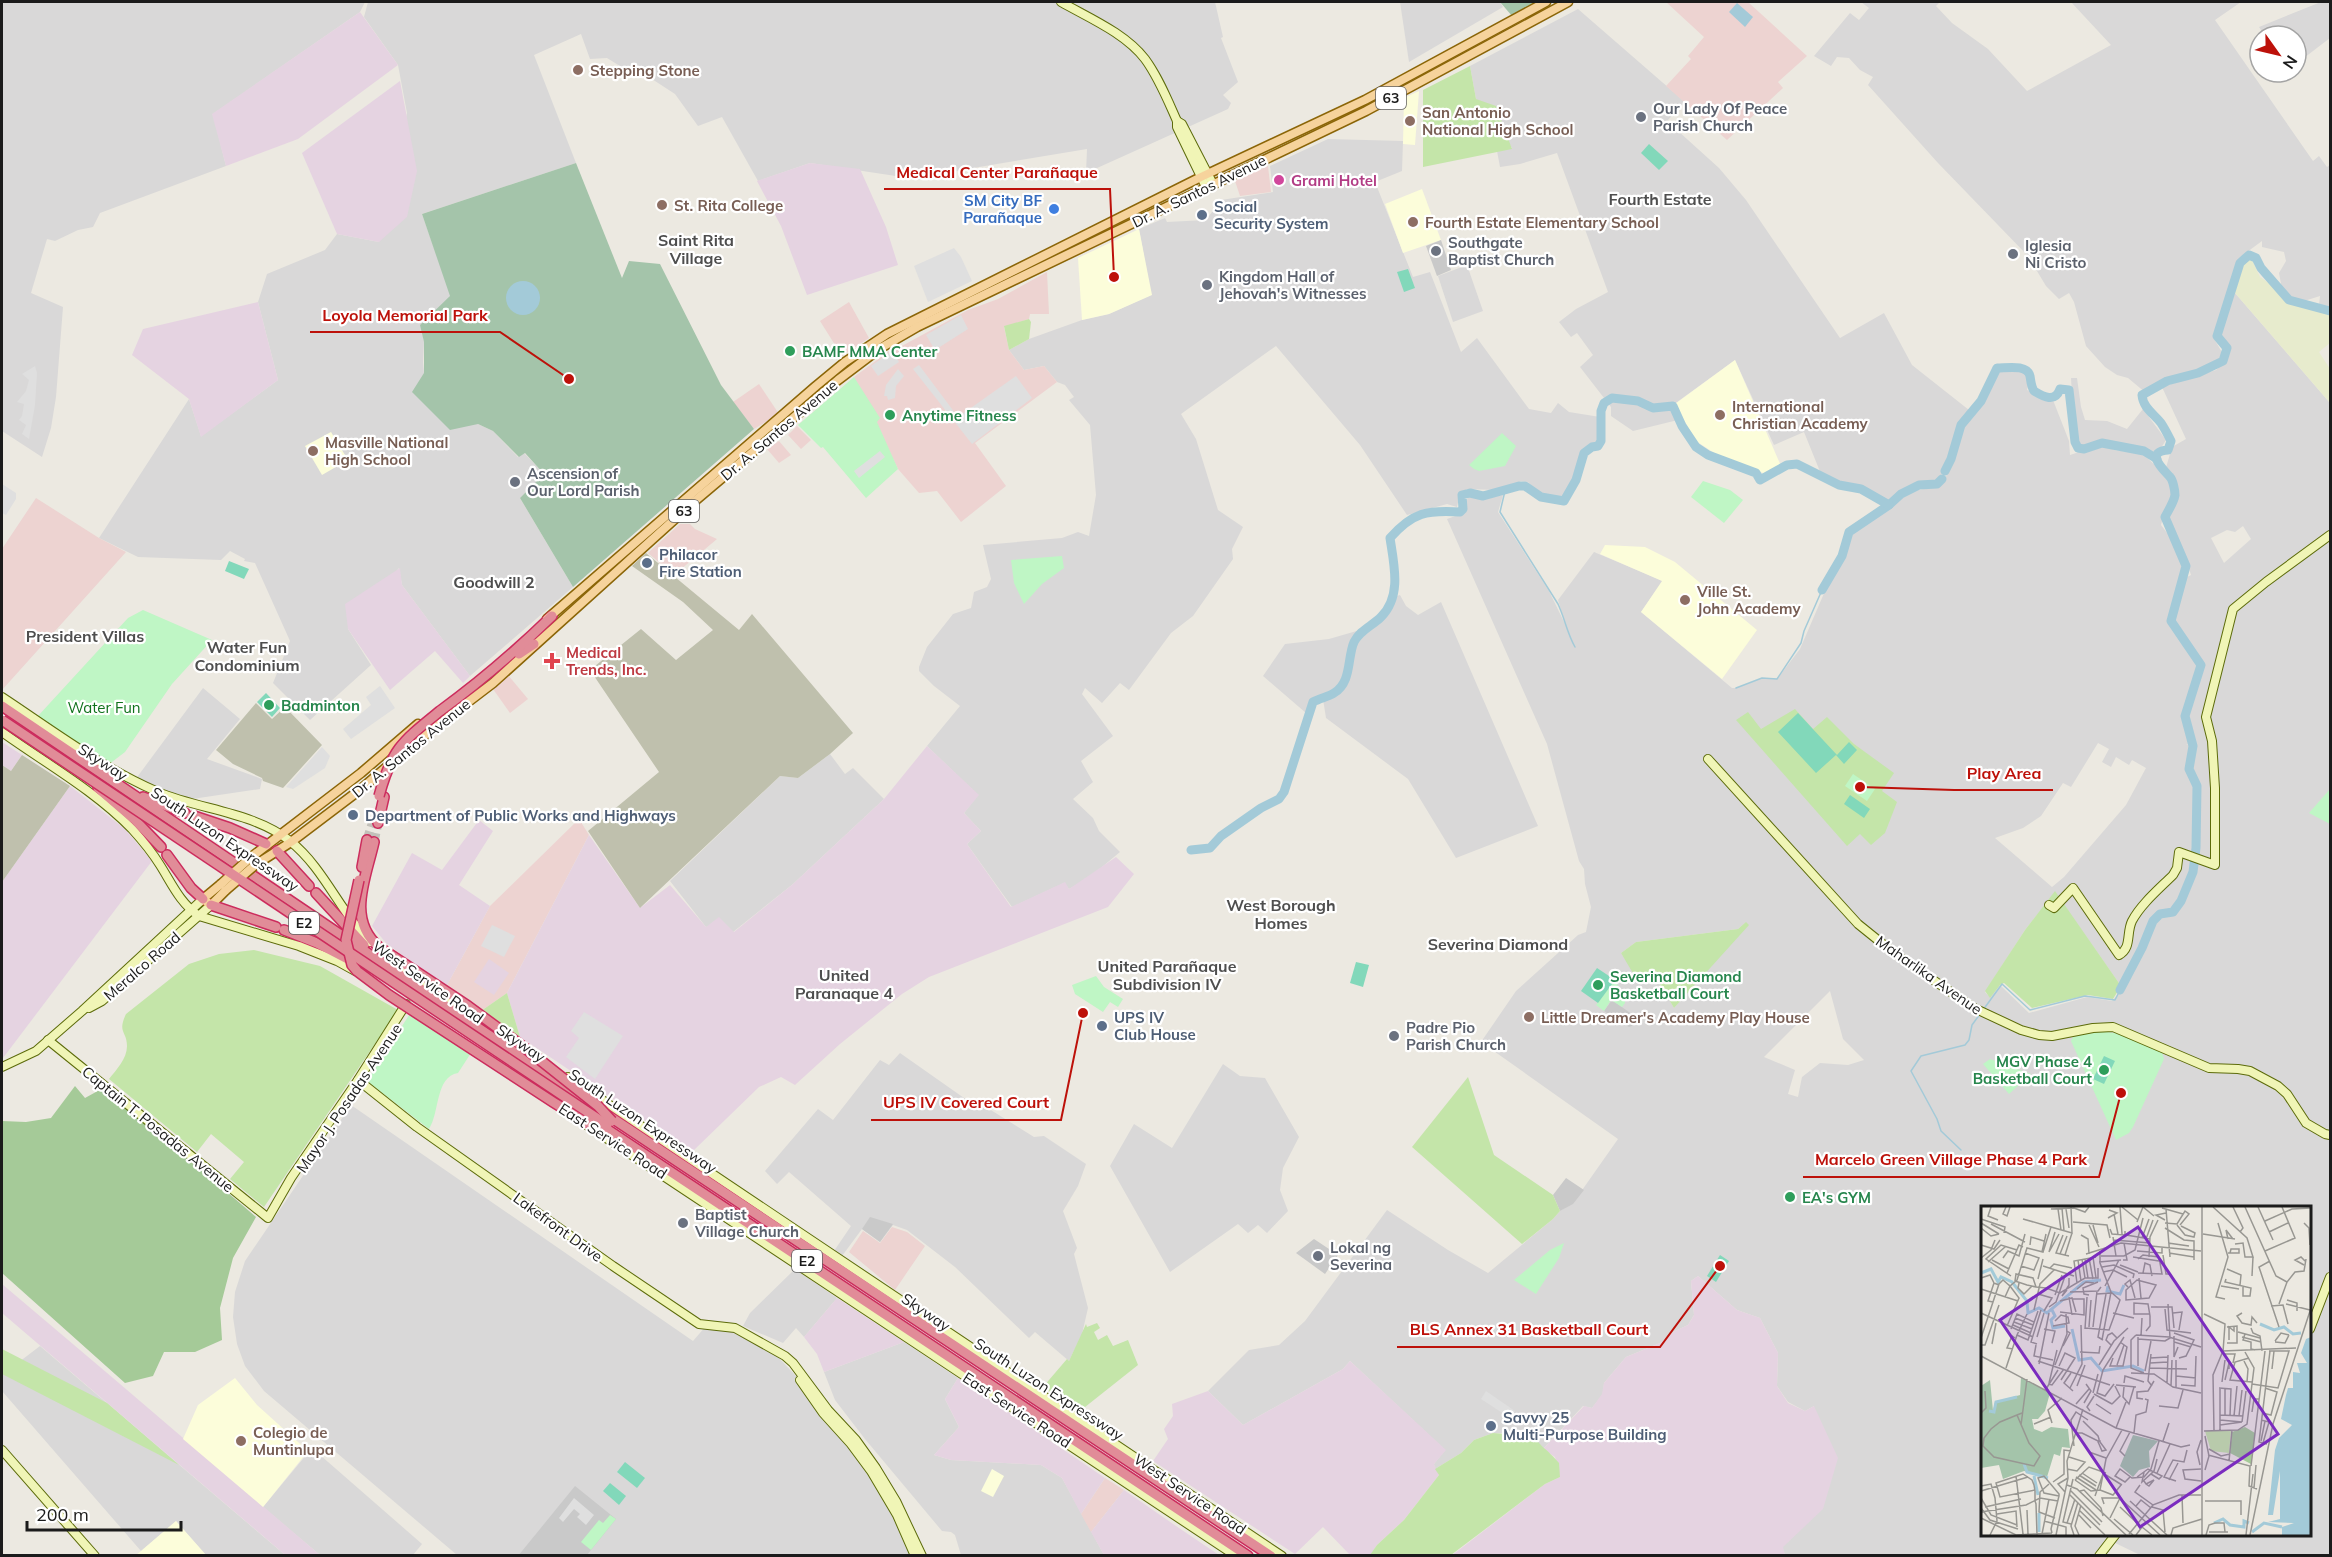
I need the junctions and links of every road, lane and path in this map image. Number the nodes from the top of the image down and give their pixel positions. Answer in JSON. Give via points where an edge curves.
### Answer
{"nodes":[{"id":1,"x":1061,"y":2,"type":"edge"},
{"id":2,"x":1546,"y":2,"type":"edge"},
{"id":3,"x":1568,"y":2,"type":"edge"},
{"id":4,"x":1205,"y":175,"type":"junction"},
{"id":5,"x":1210,"y":186,"type":"junction"},
{"id":6,"x":693,"y":497,"type":"junction"},
{"id":7,"x":686,"y":504,"type":"junction"},
{"id":8,"x":2331,"y":535,"type":"edge"},
{"id":9,"x":552,"y":615,"type":"junction"},
{"id":10,"x":534,"y":644,"type":"junction"},
{"id":11,"x":2,"y":696,"type":"edge"},
{"id":12,"x":2,"y":706,"type":"edge"},
{"id":13,"x":442,"y":712,"type":"junction"},
{"id":14,"x":2,"y":714,"type":"edge"},
{"id":15,"x":2,"y":721,"type":"edge"},
{"id":16,"x":2,"y":732,"type":"edge"},
{"id":17,"x":1708,"y":759,"type":"dead end"},
{"id":18,"x":104,"y":775,"type":"junction"},
{"id":19,"x":98,"y":788,"type":"junction"},
{"id":20,"x":299,"y":820,"type":"junction"},
{"id":21,"x":376,"y":822,"type":"tunnel mouth"},
{"id":22,"x":306,"y":831,"type":"junction"},
{"id":23,"x":279,"y":834,"type":"junction"},
{"id":24,"x":291,"y":842,"type":"junction"},
{"id":25,"x":267,"y":844,"type":"junction"},
{"id":26,"x":277,"y":851,"type":"junction"},
{"id":27,"x":253,"y":862,"type":"junction"},
{"id":28,"x":207,"y":902,"type":"junction"},
{"id":29,"x":2051,"y":907,"type":"dead end"},
{"id":30,"x":190,"y":910,"type":"junction"},
{"id":31,"x":200,"y":916,"type":"junction"},
{"id":32,"x":365,"y":968,"type":"junction"},
{"id":33,"x":396,"y":971,"type":"junction"},
{"id":34,"x":406,"y":1006,"type":"junction"},
{"id":35,"x":82,"y":1011,"type":"junction"},
{"id":36,"x":49,"y":1040,"type":"junction"},
{"id":37,"x":2,"y":1067,"type":"edge"},
{"id":38,"x":360,"y":1082,"type":"junction"},
{"id":39,"x":610,"y":1123,"type":"junction"},
{"id":40,"x":2331,"y":1135,"type":"edge"},
{"id":41,"x":269,"y":1217,"type":"joint"},
{"id":42,"x":2331,"y":1277,"type":"edge"},
{"id":43,"x":2311,"y":1327,"type":"edge"},
{"id":44,"x":771,"y":1349,"type":"junction"},
{"id":45,"x":2,"y":1450,"type":"edge"},
{"id":46,"x":2114,"y":1536,"type":"edge"},
{"id":47,"x":95,"y":1556,"type":"edge"},
{"id":48,"x":915,"y":1556,"type":"edge"},
{"id":49,"x":922,"y":1556,"type":"edge"},
{"id":50,"x":1236,"y":1556,"type":"edge"},
{"id":51,"x":1248,"y":1556,"type":"edge"},
{"id":52,"x":1253,"y":1556,"type":"edge"},
{"id":53,"x":1264,"y":1556,"type":"edge"},
{"id":54,"x":1271,"y":1556,"type":"edge"},
{"id":55,"x":1282,"y":1556,"type":"edge"},
{"id":56,"x":2099,"y":1556,"type":"edge"}],
"edges":[{"from":1,"to":4,"type":"main road","via":[[1135,48],[1152,70],[1177,127]]},
{"from":2,"to":4,"type":"main road","name":"Dr. A. Santos Avenue","number":"63","via":[[1365,100]]},
{"from":3,"to":5,"type":"main road","name":"Dr. A. Santos Avenue","number":"63","via":[[1392,97]]},
{"from":4,"to":5,"type":"main road"},
{"from":4,"to":6,"type":"main road","name":"Dr. A. Santos Avenue","number":"63","via":[[886,334],[845,362]]},
{"from":5,"to":6,"type":"main road","name":"Dr. A. Santos Avenue","number":"63","via":[[891,342],[851,369]]},
{"from":6,"to":7,"type":"main road","name":"Dr. A. Santos Avenue","number":"63"},
{"from":7,"to":9,"type":"main road","name":"Dr. A. Santos Avenue","number":"63"},
{"from":7,"to":10,"type":"main road","name":"Dr. A. Santos Avenue","number":"63"},
{"from":8,"to":29,"type":"main road","via":[[2233,609],[2206,717],[2215,788],[2215,865],[2179,852],[2173,875],[2133,920],[2128,945],[2119,955],[2073,888]]},
{"from":9,"to":13,"type":"highway"},
{"from":9,"to":20,"type":"main road","name":"Dr. A. Santos Avenue","number":"63"},
{"from":10,"to":13,"type":"highway"},
{"from":10,"to":22,"type":"main road","name":"Dr. A. Santos Avenue","number":"63","via":[[498,679]]},
{"from":11,"to":23,"type":"main road","name":"West Service Road","via":[[109,768],[141,784],[183,802],[244,818]]},
{"from":12,"to":18,"type":"highway","name":"South Luzon Expressway","number":"E2"},
{"from":13,"to":21,"type":"highway","bridge":true,"via":[[406,739],[393,757],[385,775]]},
{"from":14,"to":39,"type":"highway","name":"Skyway","number":"E2","bridge":true},
{"from":15,"to":19,"type":"highway","name":"South Luzon Expressway","number":"E2"},
{"from":15,"to":39,"type":"highway","name":"Skyway","number":"E2","bridge":true},
{"from":16,"to":30,"type":"main road","name":"East Service Road","via":[[111,809],[142,840]]},
{"from":17,"to":40,"type":"main road","name":"Maharlika Avenue","via":[[1858,924],[1974,1008],[2039,1035],[2113,1027],[2209,1068],[2250,1071],[2287,1094],[2306,1123]]},
{"from":18,"to":25,"type":"highway","via":[[137,795]]},
{"from":18,"to":33,"type":"highway","name":"South Luzon Expressway","number":"E2"},
{"from":19,"to":28,"type":"highway","via":[[134,819]]},
{"from":19,"to":32,"type":"highway","name":"South Luzon Expressway","number":"E2"},
{"from":20,"to":22,"type":"main road"},
{"from":20,"to":23,"type":"main road","name":"Dr. A. Santos Avenue","number":"63"},
{"from":22,"to":24,"type":"main road","name":"Dr. A. Santos Avenue","number":"63"},
{"from":23,"to":24,"type":"main road","name":"West Service Road"},
{"from":23,"to":25,"type":"main road","name":"Dr. A. Santos Avenue","number":"63"},
{"from":24,"to":26,"type":"main road","name":"Dr. A. Santos Avenue","number":"63"},
{"from":24,"to":55,"type":"main road","name":"West Service Road","via":[[361,933],[382,953]]},
{"from":25,"to":26,"type":"main road"},
{"from":25,"to":27,"type":"main road","name":"Dr. A. Santos Avenue","number":"63"},
{"from":26,"to":27,"type":"main road","name":"Dr. A. Santos Avenue","number":"63"},
{"from":26,"to":33,"type":"highway","via":[[362,944]]},
{"from":27,"to":28,"type":"main road","name":"Dr. A. Santos Avenue","number":"63","bridge":true},
{"from":28,"to":30,"type":"main road","name":"Dr. A. Santos Avenue","number":"63"},
{"from":28,"to":31,"type":"main road","name":"Dr. A. Santos Avenue","number":"63"},
{"from":28,"to":32,"type":"highway","via":[[317,943]]},
{"from":30,"to":31,"type":"main road","name":"East Service Road"},
{"from":30,"to":35,"type":"main road","name":"Meralco Road"},
{"from":31,"to":34,"type":"main road","name":"East Service Road","via":[[338,961]]},
{"from":31,"to":35,"type":"main road","name":"Meralco Road","via":[[102,1001]]},
{"from":32,"to":51,"type":"highway","name":"South Luzon Expressway","number":"E2"},
{"from":33,"to":54,"type":"highway","name":"South Luzon Expressway","number":"E2"},
{"from":34,"to":38,"type":"main road","name":"Mayor J. Posadas Avenue"},
{"from":34,"to":50,"type":"main road","name":"East Service Road","via":[[460,1038]]},
{"from":35,"to":36,"type":"main road","name":"Meralco Road"},
{"from":36,"to":37,"type":"main road","name":"Meralco Road"},
{"from":36,"to":41,"type":"main road","name":"Captain T. Posadas Avenue"},
{"from":38,"to":41,"type":"main road","name":"Mayor J. Posadas Avenue"},
{"from":38,"to":44,"type":"main road","name":"Lakefront Drive","via":[[417,1127],[699,1324],[735,1328]]},
{"from":39,"to":39,"type":"highway","bridge":true,"via":[[585,1122],[357,971],[345,940],[371,841],[359,904],[363,925],[372,941],[548,1065],[598,1106]]},
{"from":39,"to":52,"type":"highway","name":"Skyway","number":"E2"},
{"from":39,"to":53,"type":"highway","name":"Skyway","number":"E2"},
{"from":42,"to":43,"type":"main road"},
{"from":44,"to":48,"type":"main road","name":"Lakefront Drive","via":[[790,1366],[861,1457],[897,1515]]},
{"from":44,"to":49,"type":"main road","name":"Lakefront Drive","via":[[793,1363],[866,1453],[896,1501]]},
{"from":45,"to":47,"type":"main road"},
{"from":46,"to":56,"type":"main road"}]}
